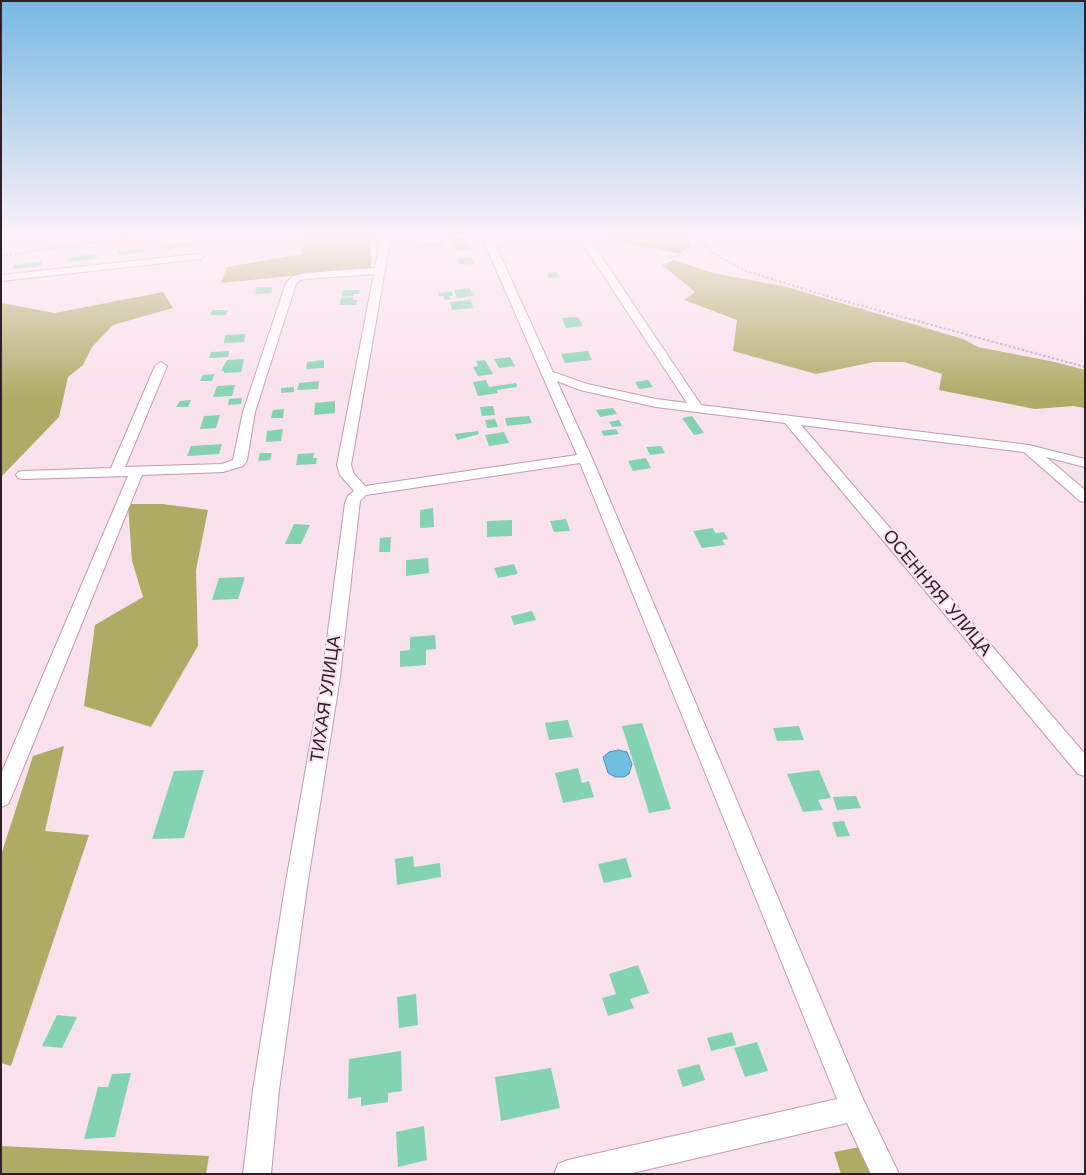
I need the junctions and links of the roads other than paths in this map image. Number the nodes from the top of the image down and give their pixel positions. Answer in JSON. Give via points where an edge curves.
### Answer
{"nodes":[{"id":1,"x":289,"y":290,"type":"edge"},
{"id":2,"x":376,"y":290,"type":"edge"},
{"id":3,"x":510,"y":290,"type":"edge"},
{"id":4,"x":618,"y":290,"type":"edge"},
{"id":5,"x":161,"y":366,"type":"dead end"},
{"id":6,"x":548,"y":374,"type":"junction"},
{"id":7,"x":697,"y":408,"type":"junction"},
{"id":8,"x":789,"y":419,"type":"junction"},
{"id":9,"x":1028,"y":449,"type":"junction"},
{"id":10,"x":585,"y":458,"type":"junction"},
{"id":11,"x":1085,"y":462,"type":"edge"},
{"id":12,"x":137,"y":471,"type":"junction"},
{"id":13,"x":116,"y":472,"type":"junction"},
{"id":14,"x":23,"y":475,"type":"dead end"},
{"id":15,"x":362,"y":491,"type":"junction"},
{"id":16,"x":1085,"y":498,"type":"edge"},
{"id":17,"x":1085,"y":768,"type":"edge"},
{"id":18,"x":1,"y":798,"type":"edge"},
{"id":19,"x":854,"y":1108,"type":"junction"},
{"id":20,"x":257,"y":1174,"type":"edge"},
{"id":21,"x":568,"y":1174,"type":"edge"},
{"id":22,"x":886,"y":1174,"type":"edge"}],
"edges":[{"from":1,"to":12,"type":"street","via":[[249,412],[238,463],[223,468]]},
{"from":2,"to":15,"type":"street","via":[[344,465],[347,475]]},
{"from":3,"to":6,"type":"street"},
{"from":4,"to":7,"type":"street"},
{"from":5,"to":13,"type":"street"},
{"from":6,"to":7,"type":"street","via":[[611,394]]},
{"from":6,"to":10,"type":"street"},
{"from":7,"to":8,"type":"street"},
{"from":8,"to":9,"type":"street"},
{"from":8,"to":17,"type":"street","name":"ОСЕННЯЯ УЛИЦА"},
{"from":9,"to":11,"type":"street"},
{"from":9,"to":16,"type":"street"},
{"from":10,"to":15,"type":"street"},
{"from":10,"to":19,"type":"street"},
{"from":12,"to":13,"type":"street"},
{"from":12,"to":18,"type":"street"},
{"from":13,"to":14,"type":"street"},
{"from":15,"to":20,"type":"street","name":"ТИХАЯ УЛИЦА","via":[[352,503],[331,677],[296,887]]},
{"from":19,"to":21,"type":"street"},
{"from":19,"to":22,"type":"street"}]}
